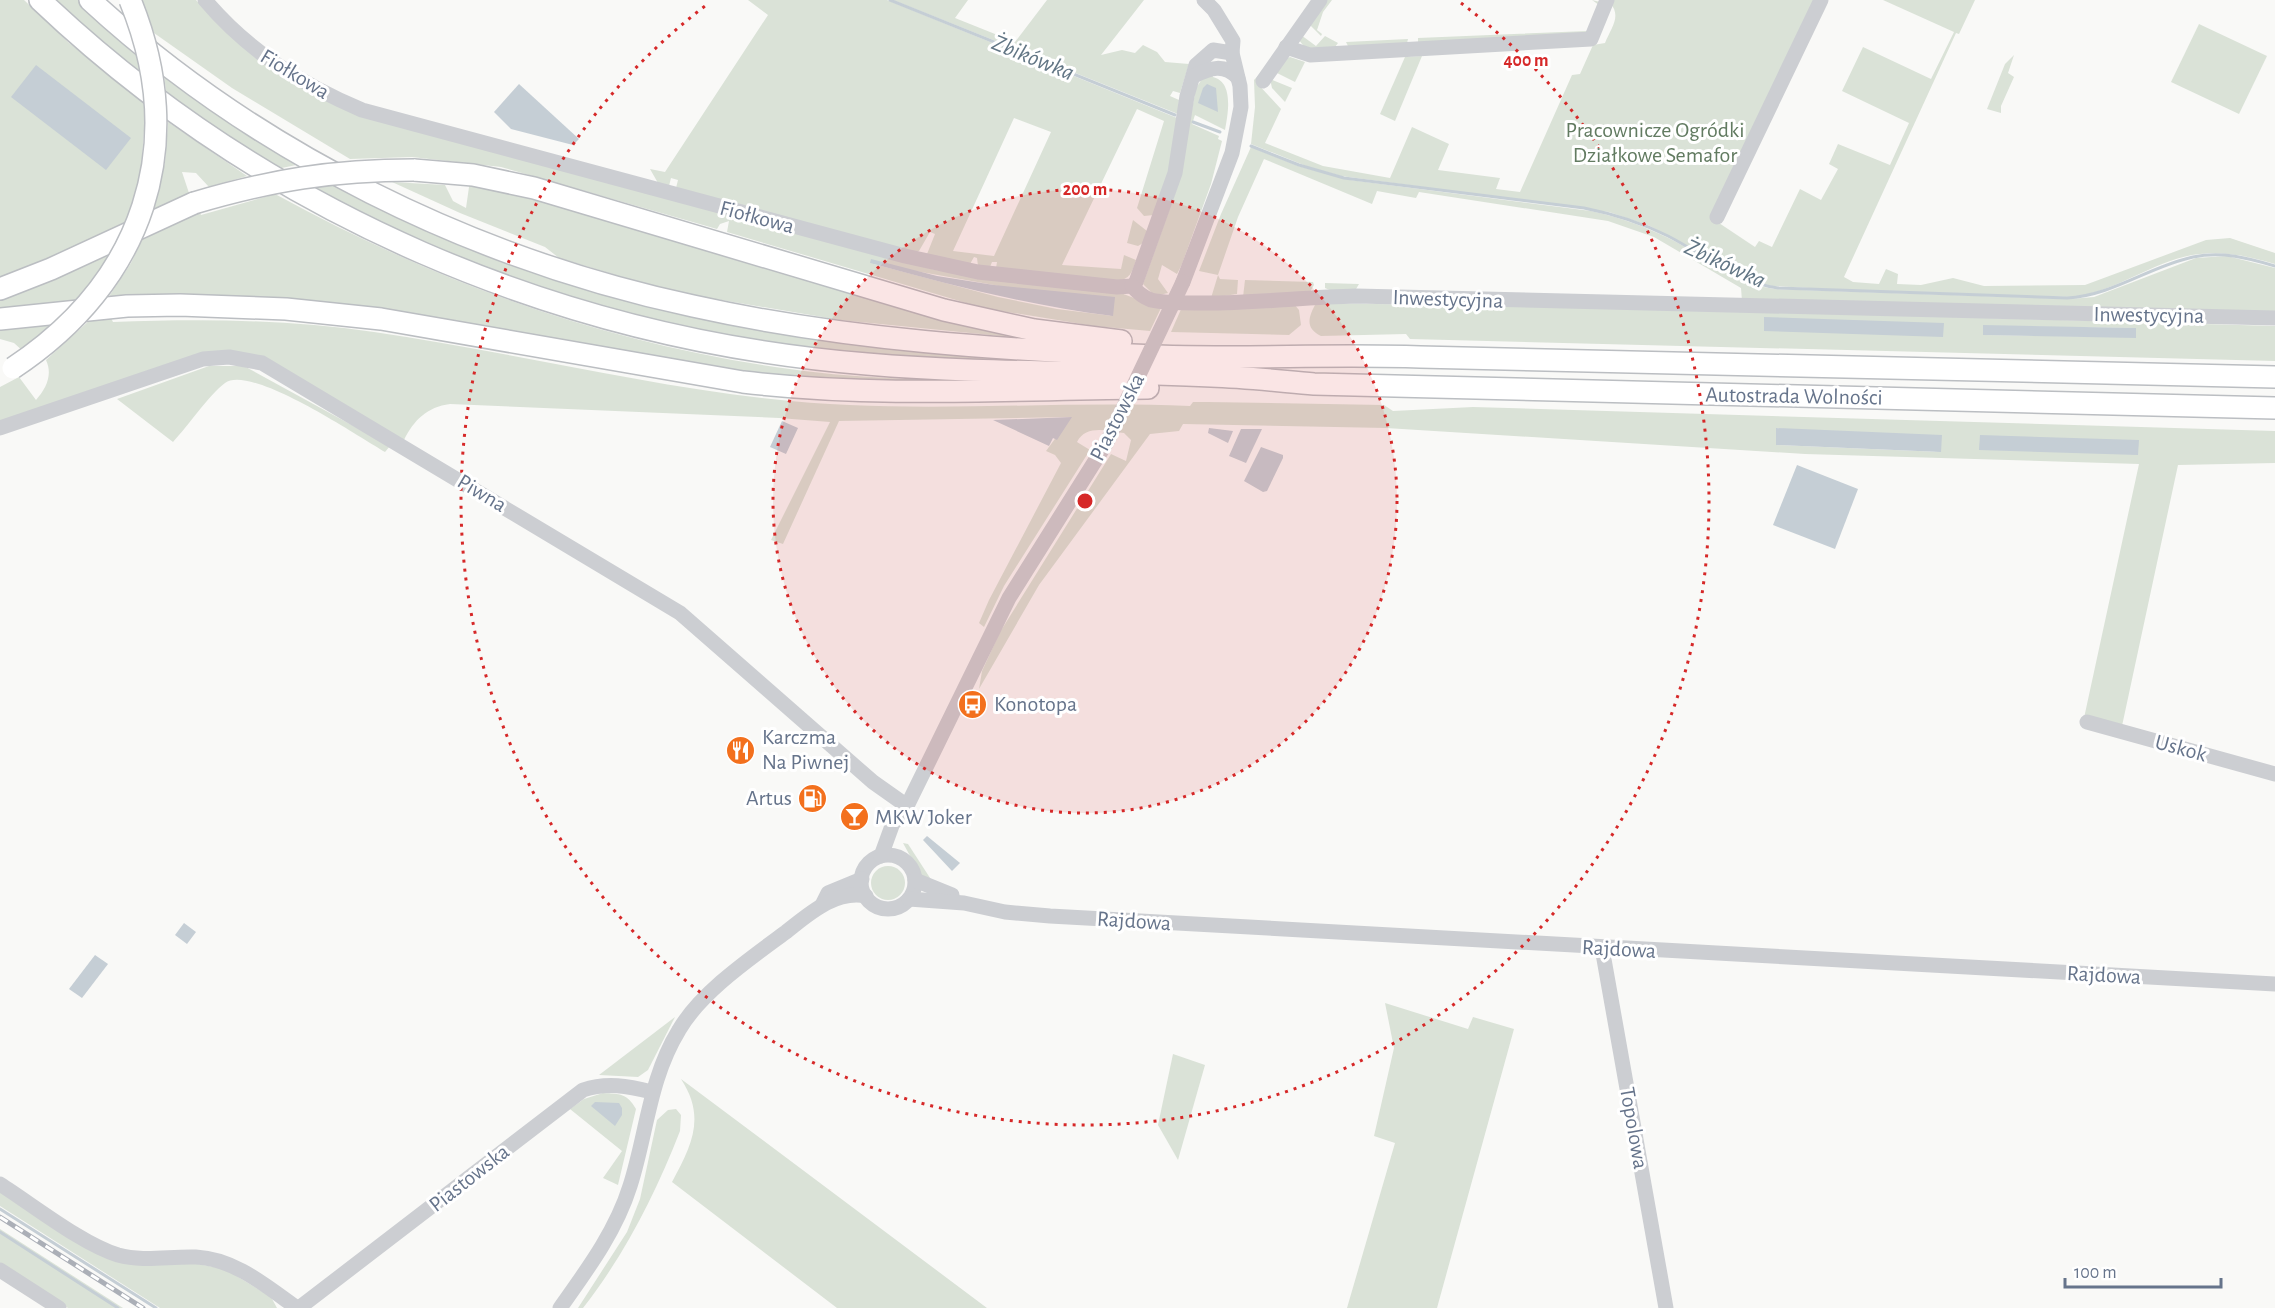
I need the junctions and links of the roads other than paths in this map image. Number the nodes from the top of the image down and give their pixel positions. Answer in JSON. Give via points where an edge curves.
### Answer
{"nodes":[{"id":1,"x":40,"y":0,"type":"edge"},
{"id":2,"x":90,"y":0,"type":"edge"},
{"id":3,"x":130,"y":0,"type":"edge"},
{"id":4,"x":205,"y":0,"type":"edge"},
{"id":5,"x":1320,"y":0,"type":"edge"},
{"id":6,"x":1821,"y":0,"type":"edge"},
{"id":7,"x":1606,"y":1,"type":"edge"},
{"id":8,"x":1205,"y":2,"type":"edge"},
{"id":9,"x":1286,"y":47,"type":"junction"},
{"id":10,"x":1232,"y":53,"type":"junction"},
{"id":11,"x":1194,"y":76,"type":"junction"},
{"id":12,"x":1238,"y":78,"type":"junction"},
{"id":13,"x":1263,"y":81,"type":"dead end"},
{"id":14,"x":1717,"y":217,"type":"dead end"},
{"id":15,"x":1132,"y":286,"type":"junction"},
{"id":16,"x":0,"y":289,"type":"edge"},
{"id":17,"x":2275,"y":318,"type":"edge"},
{"id":18,"x":0,"y":319,"type":"edge"},
{"id":19,"x":1325,"y":355,"type":"junction"},
{"id":20,"x":6,"y":371,"type":"edge"},
{"id":21,"x":2275,"y":378,"type":"edge"},
{"id":22,"x":1314,"y":384,"type":"junction"},
{"id":23,"x":2275,"y":408,"type":"edge"},
{"id":24,"x":0,"y":428,"type":"edge"},
{"id":25,"x":2087,"y":722,"type":"dead end"},
{"id":26,"x":2275,"y":774,"type":"edge"},
{"id":27,"x":904,"y":811,"type":"junction"},
{"id":28,"x":881,"y":856,"type":"junction"},
{"id":29,"x":900,"y":857,"type":"junction"},
{"id":30,"x":862,"y":879,"type":"junction"},
{"id":31,"x":915,"y":880,"type":"junction"},
{"id":32,"x":866,"y":896,"type":"junction"},
{"id":33,"x":909,"y":899,"type":"junction"},
{"id":34,"x":964,"y":903,"type":"junction"},
{"id":35,"x":822,"y":905,"type":"junction"},
{"id":36,"x":1602,"y":948,"type":"junction"},
{"id":37,"x":2275,"y":984,"type":"edge"},
{"id":38,"x":652,"y":1092,"type":"junction"},
{"id":39,"x":0,"y":1184,"type":"edge"},
{"id":40,"x":0,"y":1270,"type":"edge"},
{"id":41,"x":48,"y":1305,"type":"edge"},
{"id":42,"x":298,"y":1308,"type":"edge"},
{"id":43,"x":560,"y":1308,"type":"edge"},
{"id":44,"x":1666,"y":1308,"type":"edge"}],
"edges":[{"from":1,"to":22,"type":"highway","via":[[166,105],[284,184],[437,260],[560,306],[715,345],[847,362],[967,370],[1213,376]]},
{"from":2,"to":19,"type":"highway","via":[[154,54],[232,111],[331,171],[445,226],[591,280],[733,314],[923,342],[1164,356]]},
{"from":3,"to":20,"type":"highway","bridge":true,"via":[[146,43],[156,106],[154,154],[141,210],[130,242],[99,292],[61,332]]},
{"from":4,"to":15,"type":"street","name":"Fiołkowa","via":[[254,50],[327,94],[362,110],[905,256],[988,274]]},
{"from":5,"to":9,"type":"street"},
{"from":6,"to":14,"type":"street"},
{"from":7,"to":9,"type":"street","via":[[1591,39],[1310,55]]},
{"from":8,"to":10,"type":"street","name":"Piastowska","via":[[1233,41]]},
{"from":9,"to":13,"type":"street"},
{"from":10,"to":11,"type":"street","via":[[1208,53],[1196,65]]},
{"from":10,"to":12,"type":"street","name":"Piastowska"},
{"from":11,"to":12,"type":"street","via":[[1219,68]]},
{"from":11,"to":15,"type":"street","via":[[1187,96],[1175,173]]},
{"from":12,"to":27,"type":"street","name":"Piastowska","bridge":true,"via":[[1241,95],[1232,153],[1183,282],[1107,442],[1009,598]]},
{"from":15,"to":17,"type":"street","name":"Inwestycyjna","via":[[1150,300],[1179,303],[1246,304],[1356,296]]},
{"from":16,"to":19,"type":"highway","bridge":true,"via":[[194,203],[259,184],[361,170],[414,170],[473,175],[534,188],[902,299],[996,322],[1137,343],[1302,349]]},
{"from":18,"to":22,"type":"highway","via":[[127,306],[286,309],[381,319],[743,382],[848,392]]},
{"from":19,"to":21,"type":"highway"},
{"from":22,"to":23,"type":"highway","name":"Autostrada Wolności"},
{"from":24,"to":27,"type":"street","name":"Piwna","via":[[203,359],[229,357],[262,363],[680,613]]},
{"from":25,"to":26,"type":"street","name":"Uskok"},
{"from":27,"to":28,"type":"street","name":"Piastowska","via":[[892,823]]},
{"from":27,"to":29,"type":"street","name":"Piastowska"},
{"from":28,"to":29,"type":"street"},
{"from":28,"to":30,"type":"street","via":[[868,865]]},
{"from":29,"to":31,"type":"street","via":[[909,864]]},
{"from":30,"to":32,"type":"street"},
{"from":30,"to":35,"type":"street","via":[[828,893]]},
{"from":31,"to":33,"type":"street"},
{"from":31,"to":34,"type":"street","name":"Rajdowa"},
{"from":32,"to":33,"type":"street","via":[[875,905],[887,908]]},
{"from":32,"to":35,"type":"street","via":[[850,895]]},
{"from":33,"to":34,"type":"street","name":"Rajdowa"},
{"from":34,"to":36,"type":"street","name":"Rajdowa","via":[[1025,914]]},
{"from":35,"to":38,"type":"street","via":[[729,977],[696,1008],[666,1052]]},
{"from":36,"to":37,"type":"street","name":"Rajdowa"},
{"from":36,"to":44,"type":"street","name":"Topolowa"},
{"from":38,"to":42,"type":"street","name":"Piastowska","via":[[624,1085],[583,1090]]},
{"from":38,"to":43,"type":"street","via":[[631,1184],[619,1215]]},
{"from":39,"to":42,"type":"street","via":[[115,1254],[144,1260],[213,1259],[244,1271]]},
{"from":40,"to":41,"type":"street"}]}
